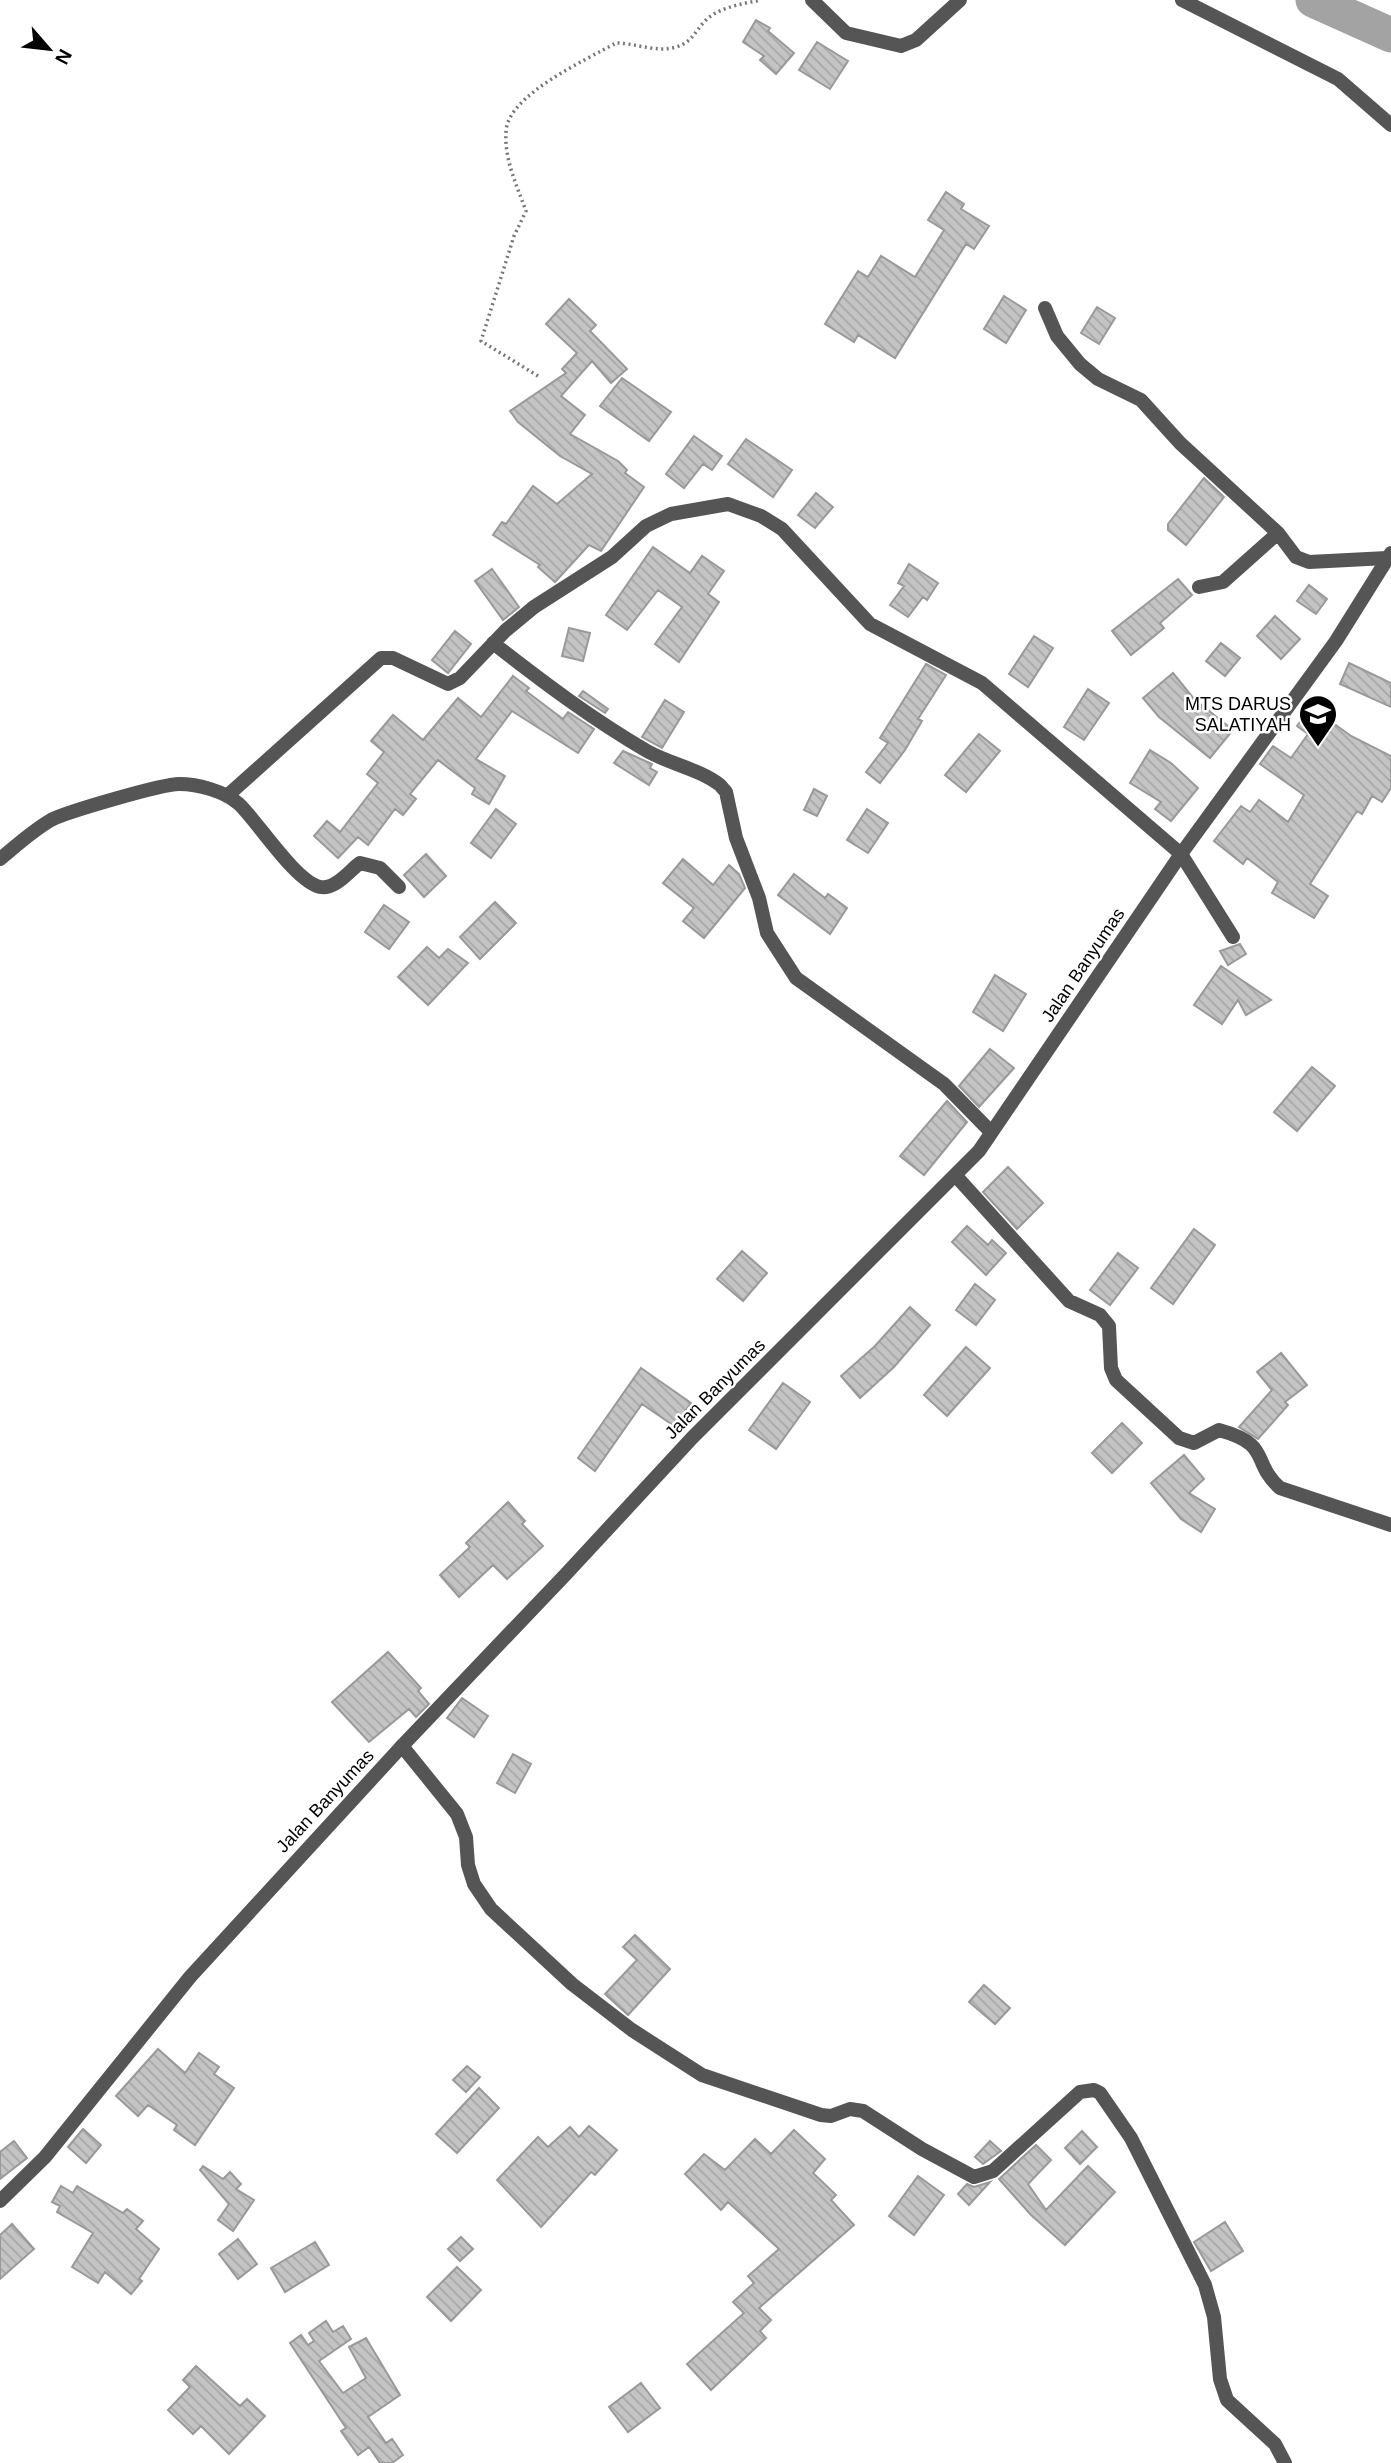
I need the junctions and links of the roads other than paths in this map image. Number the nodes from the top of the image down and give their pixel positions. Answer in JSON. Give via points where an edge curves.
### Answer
{"nodes":[{"id":1,"x":812,"y":0,"type":"edge"},
{"id":2,"x":960,"y":0,"type":"edge"},
{"id":3,"x":1182,"y":0,"type":"edge"},
{"id":4,"x":1391,"y":125,"type":"edge"},
{"id":5,"x":1045,"y":308,"type":"dead end"},
{"id":6,"x":1278,"y":533,"type":"junction"},
{"id":7,"x":1389,"y":555,"type":"edge"},
{"id":8,"x":1199,"y":587,"type":"dead end"},
{"id":9,"x":494,"y":643,"type":"junction"},
{"id":10,"x":227,"y":796,"type":"junction"},
{"id":11,"x":1181,"y":854,"type":"junction"},
{"id":12,"x":0,"y":859,"type":"edge"},
{"id":13,"x":399,"y":887,"type":"dead end"},
{"id":14,"x":1233,"y":937,"type":"dead end"},
{"id":15,"x":990,"y":1131,"type":"junction"},
{"id":16,"x":956,"y":1176,"type":"junction"},
{"id":17,"x":1391,"y":1525,"type":"edge"},
{"id":18,"x":402,"y":1746,"type":"junction"},
{"id":19,"x":0,"y":2201,"type":"edge"},
{"id":20,"x":1286,"y":2463,"type":"edge"}],
"edges":[{"from":1,"to":2,"type":"street","via":[[846,33],[901,46],[916,40]]},
{"from":3,"to":4,"type":"street","via":[[1338,79]]},
{"from":5,"to":6,"type":"street","via":[[1057,336],[1080,364],[1098,379],[1141,400],[1180,443]]},
{"from":6,"to":7,"type":"street","via":[[1302,561]]},
{"from":6,"to":8,"type":"street","via":[[1223,582]]},
{"from":7,"to":11,"type":"street","name":"Jalan Banyumas","via":[[1312,676]]},
{"from":9,"to":10,"type":"street","via":[[460,678],[448,684],[393,658],[381,658]]},
{"from":9,"to":11,"type":"street","via":[[534,607],[612,557],[646,526],[671,513],[727,503],[782,529],[870,624],[982,683]]},
{"from":9,"to":15,"type":"street","via":[[562,697],[630,741],[720,785],[760,898],[766,933],[796,978],[944,1084]]},
{"from":10,"to":12,"type":"street","via":[[177,784],[63,814]]},
{"from":10,"to":13,"type":"street","via":[[312,884],[334,885],[360,863],[380,868]]},
{"from":11,"to":14,"type":"street"},
{"from":11,"to":15,"type":"street","name":"Jalan Banyumas"},
{"from":15,"to":16,"type":"street","name":"Jalan Banyumas"},
{"from":16,"to":17,"type":"street","via":[[1069,1301],[1100,1315],[1109,1326],[1116,1380],[1179,1438],[1194,1443],[1219,1430],[1242,1438],[1254,1444],[1280,1488]]},
{"from":16,"to":18,"type":"street","name":"Jalan Banyumas","via":[[692,1438]]},
{"from":18,"to":19,"type":"street","name":"Jalan Banyumas","via":[[191,1977],[45,2157]]},
{"from":18,"to":20,"type":"street","via":[[457,1814],[474,1884],[491,1909],[591,2000],[702,2076],[821,2115],[863,2111],[974,2177],[993,2171],[1080,2092],[1100,2093],[1131,2138],[1205,2285],[1227,2400],[1275,2444]]}]}
